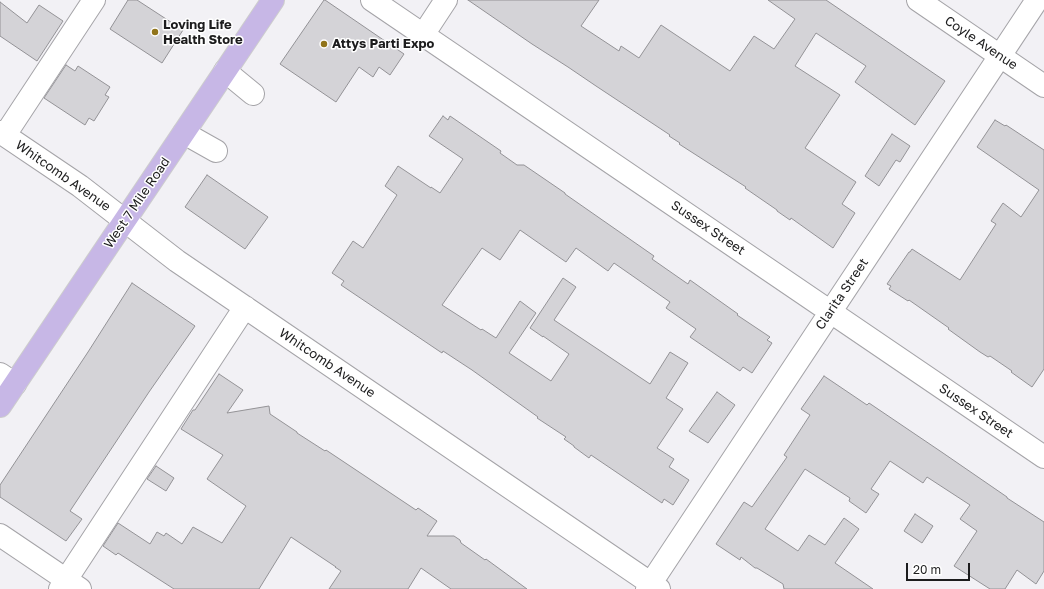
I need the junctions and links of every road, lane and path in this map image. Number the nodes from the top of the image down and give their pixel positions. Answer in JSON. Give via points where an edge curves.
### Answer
{"nodes":[{"id":1,"x":94,"y":0,"type":"edge"},
{"id":2,"x":273,"y":0,"type":"edge"},
{"id":3,"x":372,"y":0,"type":"edge"},
{"id":4,"x":446,"y":0,"type":"edge"},
{"id":5,"x":918,"y":0,"type":"edge"},
{"id":6,"x":1037,"y":0,"type":"edge"},
{"id":7,"x":423,"y":35,"type":"junction"},
{"id":8,"x":1000,"y":56,"type":"junction"},
{"id":9,"x":225,"y":71,"type":"junction"},
{"id":10,"x":1044,"y":86,"type":"edge"},
{"id":11,"x":253,"y":94,"type":"dead end"},
{"id":12,"x":3,"y":133,"type":"edge"},
{"id":13,"x":184,"y":133,"type":"junction"},
{"id":14,"x":216,"y":151,"type":"dead end"},
{"id":15,"x":125,"y":221,"type":"junction"},
{"id":16,"x":245,"y":307,"type":"junction"},
{"id":17,"x":831,"y":312,"type":"junction"},
{"id":18,"x":7,"y":379,"type":"edge"},
{"id":19,"x":0,"y":406,"type":"edge"},
{"id":20,"x":1044,"y":457,"type":"edge"},
{"id":21,"x":0,"y":535,"type":"edge"},
{"id":22,"x":69,"y":586,"type":"edge"},
{"id":23,"x":652,"y":587,"type":"edge"}],
"edges":[{"from":1,"to":12,"type":"street"},
{"from":2,"to":9,"type":"main road","name":"West 7 Mile Road"},
{"from":3,"to":7,"type":"street","name":"Sussex Street"},
{"from":4,"to":7,"type":"street"},
{"from":5,"to":8,"type":"street","name":"Coyle Avenue"},
{"from":6,"to":8,"type":"street","name":"Clarita Street"},
{"from":7,"to":17,"type":"street","name":"Sussex Street"},
{"from":8,"to":10,"type":"street","name":"Coyle Avenue"},
{"from":8,"to":17,"type":"street","name":"Clarita Street"},
{"from":9,"to":11,"type":"street"},
{"from":9,"to":13,"type":"main road","name":"West 7 Mile Road"},
{"from":12,"to":15,"type":"street","name":"Whitcomb Avenue","via":[[80,186]]},
{"from":13,"to":14,"type":"street"},
{"from":13,"to":15,"type":"main road","name":"West 7 Mile Road"},
{"from":15,"to":16,"type":"street","name":"Whitcomb Avenue","via":[[177,261]]},
{"from":15,"to":18,"type":"main road","name":"West 7 Mile Road"},
{"from":16,"to":22,"type":"street"},
{"from":16,"to":23,"type":"street","name":"Whitcomb Avenue"},
{"from":17,"to":20,"type":"street","name":"Sussex Street"},
{"from":17,"to":23,"type":"street","name":"Clarita Street"},
{"from":18,"to":19,"type":"main road","name":"West 7 Mile Road"},
{"from":21,"to":22,"type":"street"}]}
